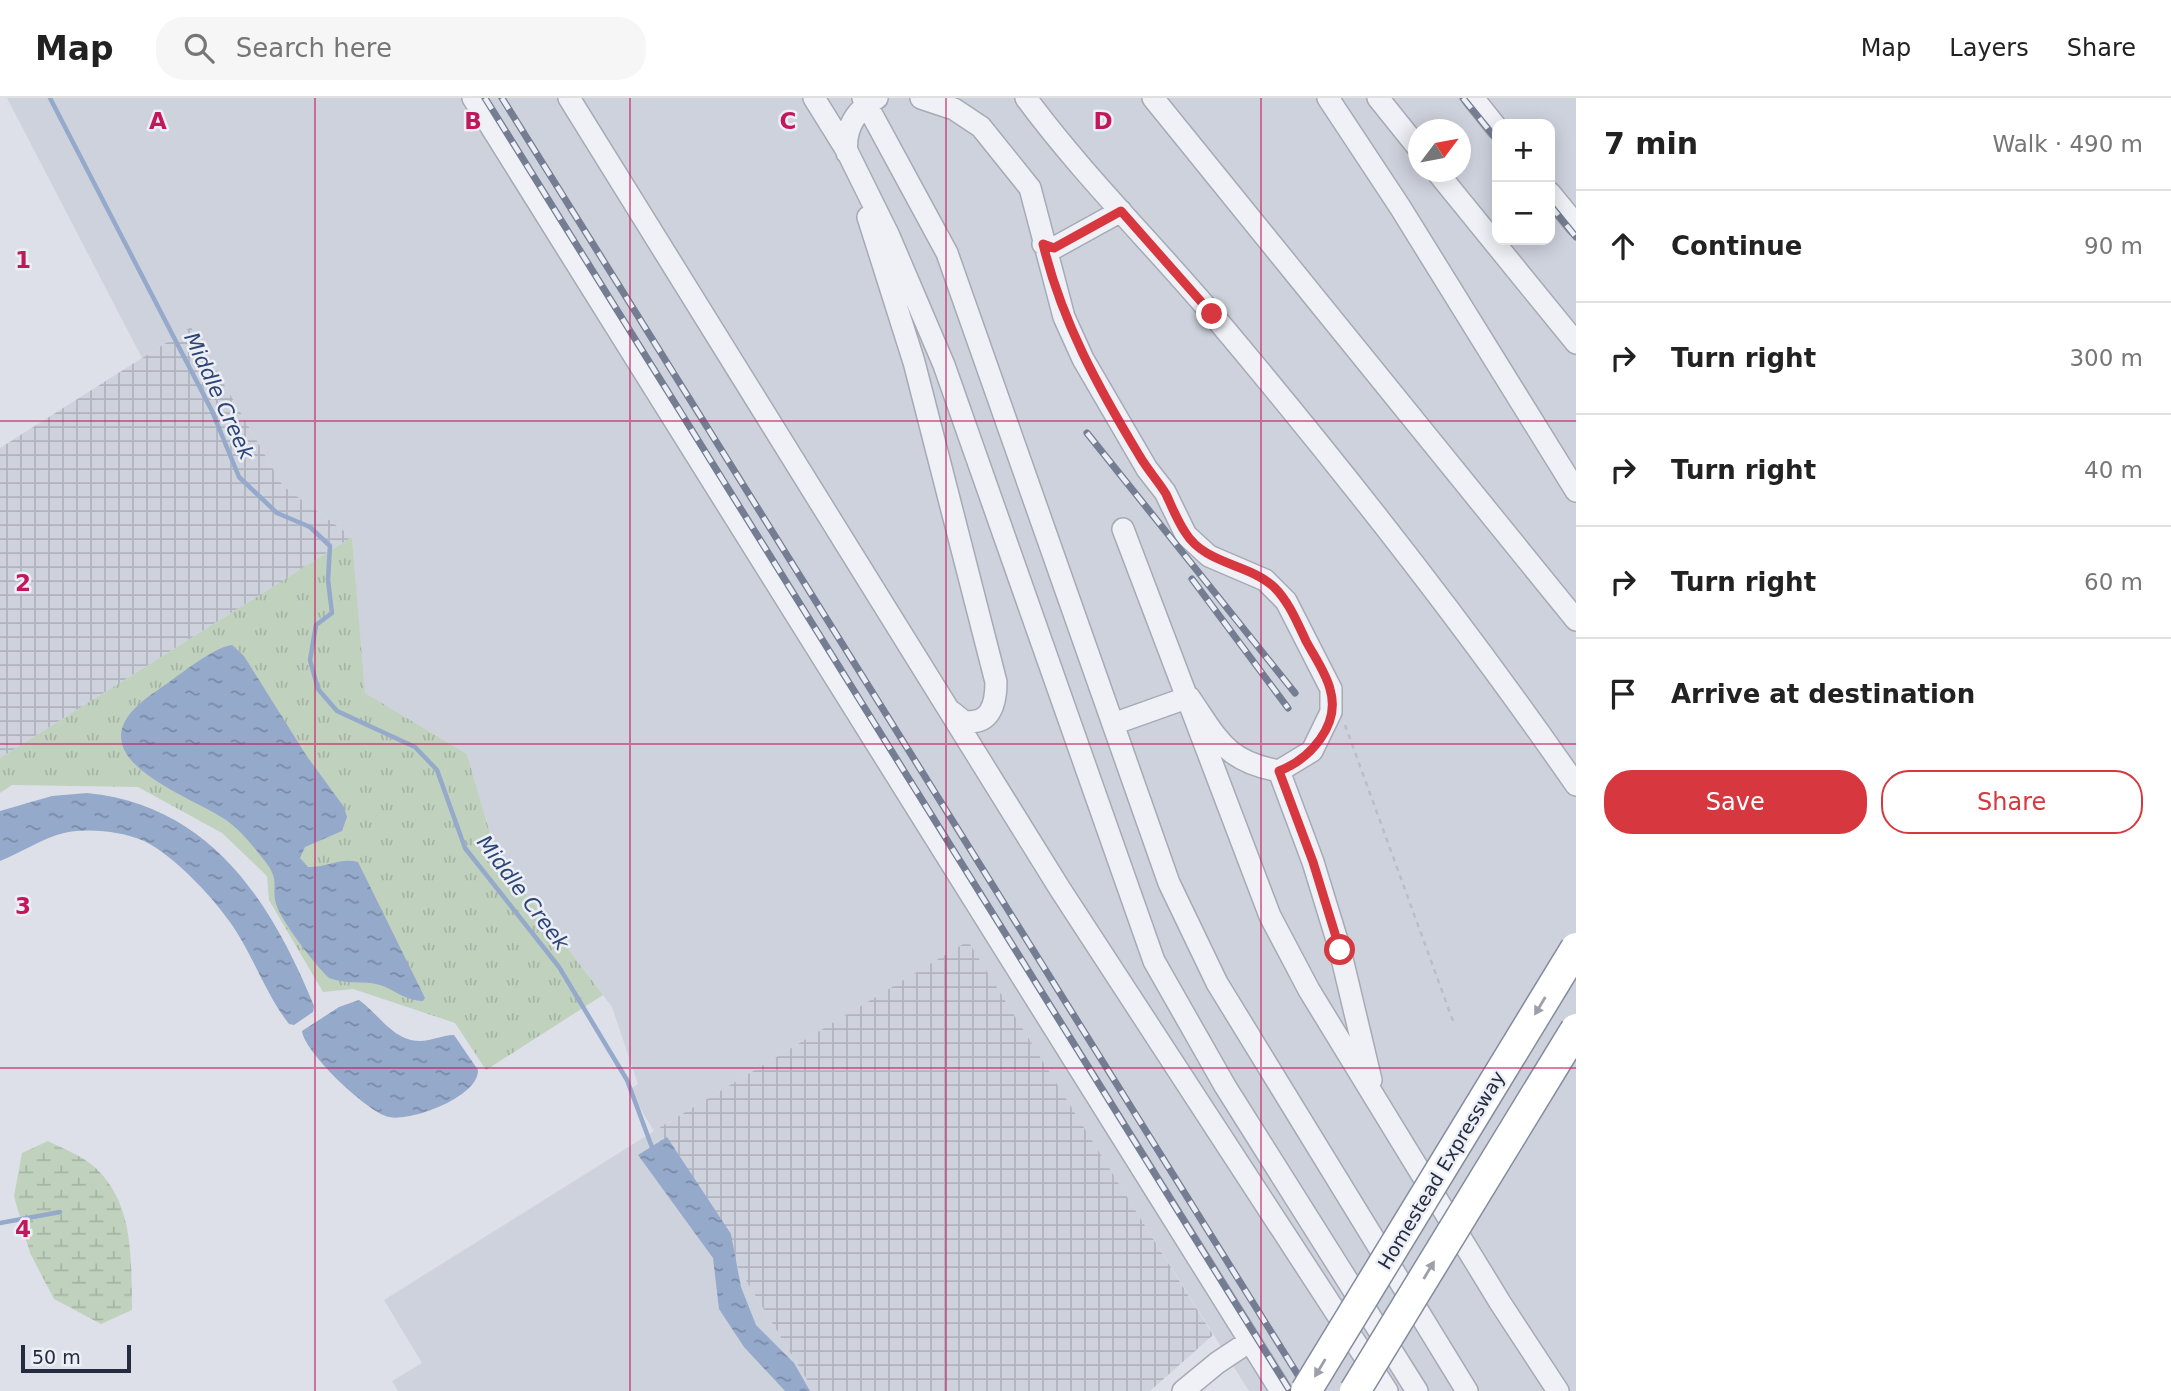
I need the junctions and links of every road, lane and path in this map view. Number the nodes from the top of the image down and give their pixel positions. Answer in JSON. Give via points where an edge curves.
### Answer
{"nodes":[{"id":1,"x":473,"y":98,"type":"edge"},
{"id":2,"x":569,"y":98,"type":"edge"},
{"id":3,"x":814,"y":98,"type":"edge"},
{"id":4,"x":1026,"y":98,"type":"edge"},
{"id":5,"x":1153,"y":98,"type":"edge"},
{"id":6,"x":1328,"y":98,"type":"edge"},
{"id":7,"x":1378,"y":98,"type":"edge"},
{"id":8,"x":1473,"y":98,"type":"edge"},
{"id":9,"x":929,"y":99,"type":"edge"},
{"id":10,"x":869,"y":100,"type":"edge"},
{"id":11,"x":1492,"y":122,"type":"edge"},
{"id":12,"x":1408,"y":135,"type":"edge"},
{"id":13,"x":846,"y":151,"type":"junction"},
{"id":14,"x":1445,"y":182,"type":"edge"},
{"id":15,"x":1555,"y":199,"type":"edge"},
{"id":16,"x":1121,"y":211,"type":"junction"},
{"id":17,"x":1576,"y":225,"type":"edge"},
{"id":18,"x":1043,"y":244,"type":"junction"},
{"id":19,"x":1576,"y":343,"type":"edge"},
{"id":20,"x":1576,"y":491,"type":"edge"},
{"id":21,"x":1123,"y":529,"type":"dead end"},
{"id":22,"x":1576,"y":620,"type":"edge"},
{"id":23,"x":1331,"y":689,"type":"junction"},
{"id":24,"x":1189,"y":696,"type":"junction"},
{"id":25,"x":951,"y":710,"type":"junction"},
{"id":26,"x":1113,"y":724,"type":"junction"},
{"id":27,"x":1279,"y":771,"type":"junction"},
{"id":28,"x":1576,"y":785,"type":"edge"},
{"id":29,"x":1576,"y":948,"type":"edge"},
{"id":30,"x":1453,"y":1021,"type":"dead end"},
{"id":31,"x":1576,"y":1029,"type":"edge"},
{"id":32,"x":1382,"y":1112,"type":"junction"},
{"id":33,"x":1277,"y":1170,"type":"junction"},
{"id":34,"x":1255,"y":1184,"type":"junction"},
{"id":35,"x":1250,"y":1341,"type":"junction"},
{"id":36,"x":1183,"y":1391,"type":"edge"},
{"id":37,"x":1281,"y":1391,"type":"edge"},
{"id":38,"x":1306,"y":1391,"type":"edge"},
{"id":39,"x":1355,"y":1391,"type":"edge"},
{"id":40,"x":1387,"y":1391,"type":"edge"},
{"id":41,"x":1417,"y":1391,"type":"edge"},
{"id":42,"x":1467,"y":1391,"type":"edge"},
{"id":43,"x":1558,"y":1391,"type":"edge"}],
"edges":[{"from":1,"to":35,"type":"street"},
{"from":2,"to":25,"type":"street"},
{"from":3,"to":13,"type":"street"},
{"from":4,"to":16,"type":"street"},
{"from":5,"to":22,"type":"street"},
{"from":6,"to":20,"type":"street"},
{"from":7,"to":12,"type":"street"},
{"from":8,"to":11,"type":"street"},
{"from":9,"to":18,"type":"street","via":[[981,127],[1000,149],[1030,188]]},
{"from":10,"to":13,"type":"street","via":[[852,121]]},
{"from":10,"to":26,"type":"street","via":[[947,253]]},
{"from":13,"to":25,"type":"street","via":[[914,362],[996,682],[996,701],[983,720],[963,721]]},
{"from":13,"to":33,"type":"street","via":[[889,236],[944,365],[1154,961]]},
{"from":14,"to":19,"type":"street"},
{"from":15,"to":17,"type":"street"},
{"from":16,"to":18,"type":"street","via":[[1054,248]]},
{"from":16,"to":28,"type":"street","via":[[1212,314],[1446,603]]},
{"from":18,"to":23,"type":"street","via":[[1064,317],[1083,359],[1165,492],[1186,535],[1209,556],[1275,588]]},
{"from":21,"to":24,"type":"street"},
{"from":23,"to":27,"type":"street","via":[[1331,712],[1318,742],[1312,751]]},
{"from":23,"to":30,"type":"path"},
{"from":24,"to":26,"type":"street"},
{"from":24,"to":27,"type":"street","via":[[1233,756],[1251,766]]},
{"from":24,"to":32,"type":"street","via":[[1270,916]]},
{"from":25,"to":34,"type":"street","via":[[1067,900]]},
{"from":26,"to":42,"type":"street","via":[[1169,883],[1216,984]]},
{"from":27,"to":32,"type":"street","via":[[1340,950]]},
{"from":29,"to":38,"type":"highway","name":"Homestead Expressway","one_way":true,"bridge":true},
{"from":39,"to":31,"type":"highway","one_way":true,"bridge":true},
{"from":32,"to":43,"type":"street"},
{"from":33,"to":34,"type":"street"},
{"from":33,"to":41,"type":"street"},
{"from":34,"to":40,"type":"street"},
{"from":35,"to":36,"type":"street"},
{"from":35,"to":37,"type":"street"}]}
